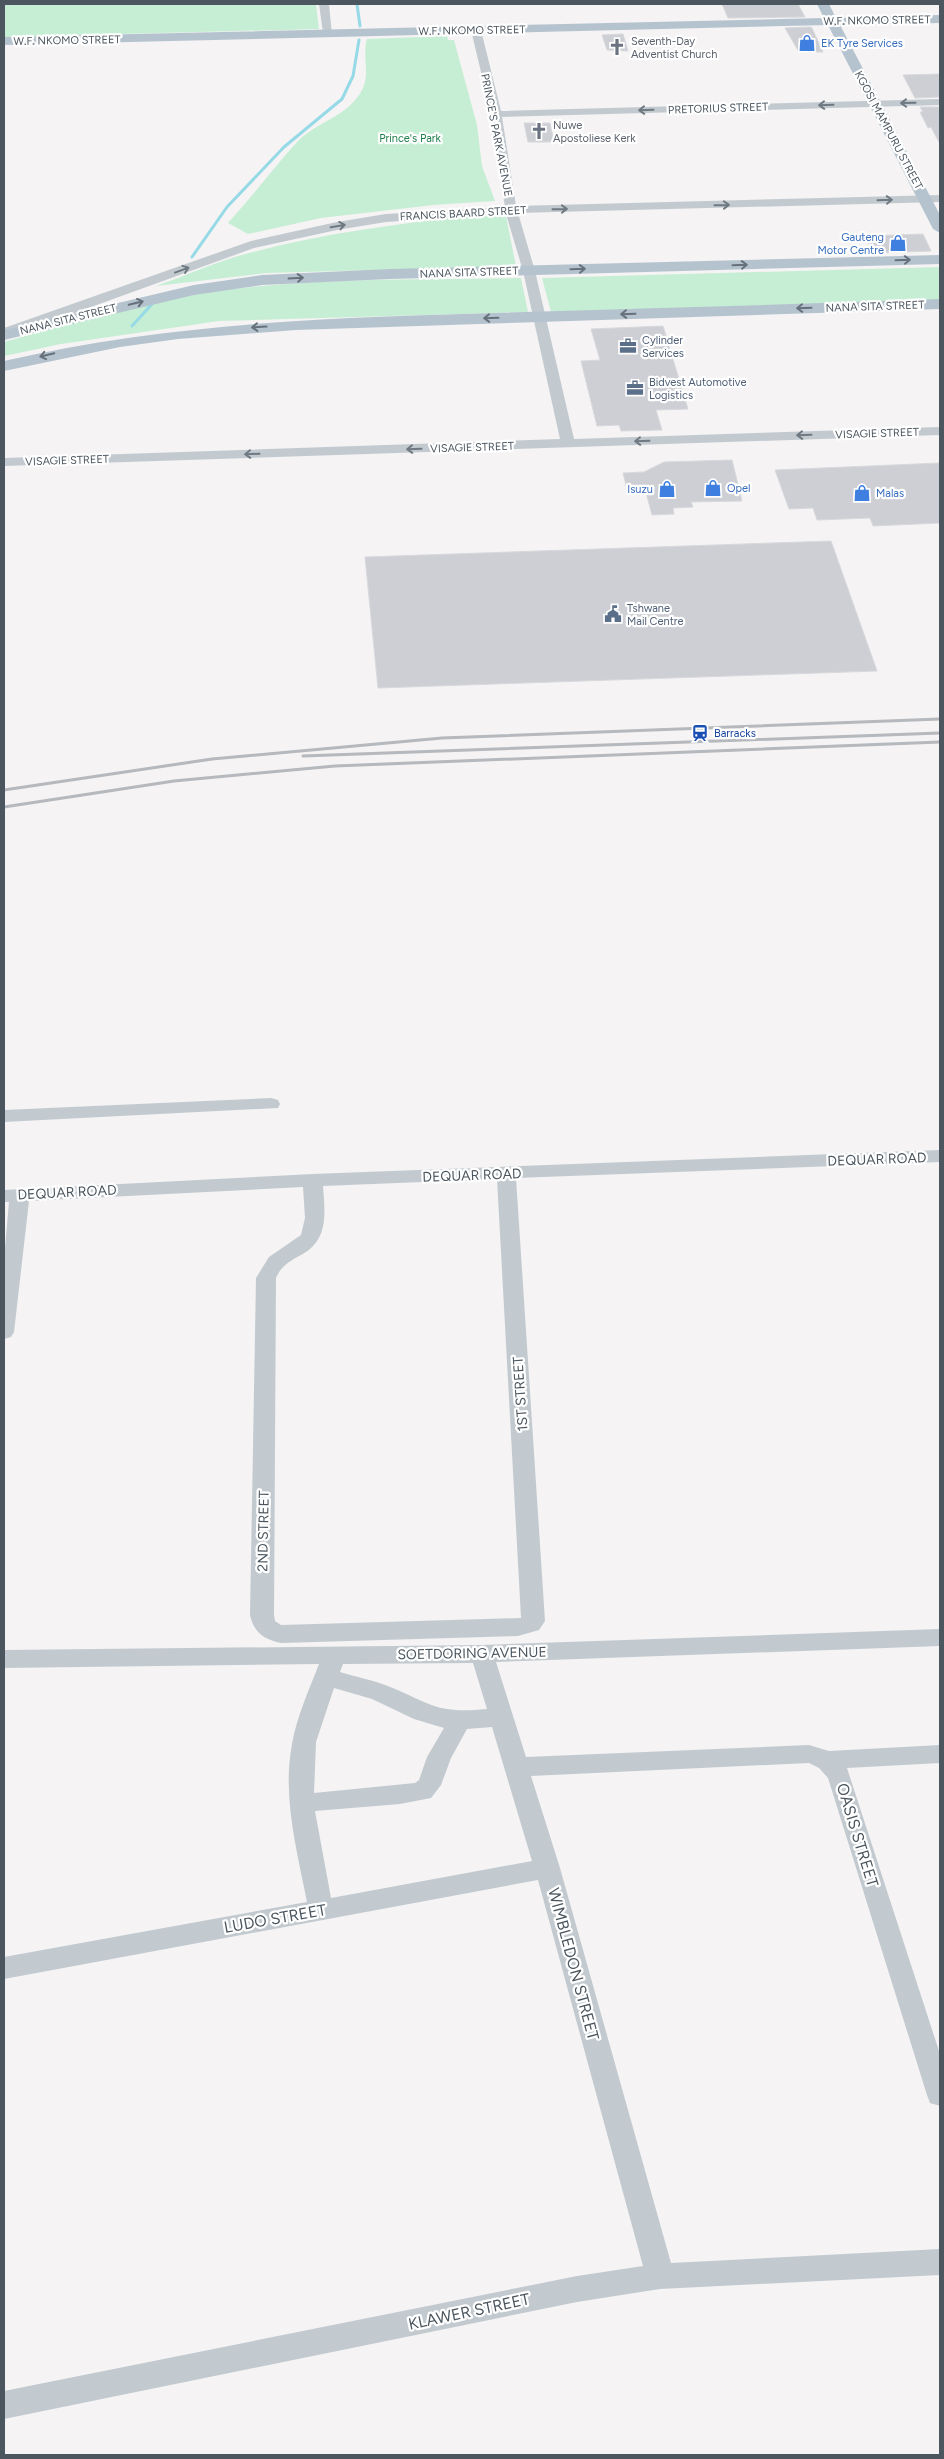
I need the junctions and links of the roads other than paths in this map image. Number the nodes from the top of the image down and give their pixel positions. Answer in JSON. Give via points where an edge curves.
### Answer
{"nodes":[{"id":1,"x":324,"y":4,"type":"edge"},
{"id":2,"x":823,"y":4,"type":"edge"},
{"id":3,"x":940,"y":19,"type":"edge"},
{"id":4,"x":832,"y":22,"type":"junction"},
{"id":5,"x":476,"y":30,"type":"junction"},
{"id":6,"x":329,"y":33,"type":"junction"},
{"id":7,"x":4,"y":41,"type":"edge"},
{"id":8,"x":940,"y":102,"type":"edge"},
{"id":9,"x":875,"y":103,"type":"junction"},
{"id":10,"x":496,"y":114,"type":"junction"},
{"id":11,"x":940,"y":198,"type":"edge"},
{"id":12,"x":925,"y":199,"type":"junction"},
{"id":13,"x":511,"y":210,"type":"junction"},
{"id":14,"x":940,"y":229,"type":"edge"},
{"id":15,"x":940,"y":259,"type":"edge"},
{"id":16,"x":529,"y":271,"type":"junction"},
{"id":17,"x":940,"y":304,"type":"edge"},
{"id":18,"x":540,"y":316,"type":"junction"},
{"id":19,"x":4,"y":334,"type":"edge"},
{"id":20,"x":4,"y":366,"type":"edge"},
{"id":21,"x":940,"y":431,"type":"edge"},
{"id":22,"x":568,"y":444,"type":"junction"},
{"id":23,"x":4,"y":462,"type":"edge"},
{"id":24,"x":271,"y":1104,"type":"dead end"},
{"id":25,"x":4,"y":1116,"type":"edge"},
{"id":26,"x":940,"y":1156,"type":"edge"},
{"id":27,"x":506,"y":1174,"type":"junction"},
{"id":28,"x":313,"y":1180,"type":"junction"},
{"id":29,"x":12,"y":1195,"type":"edge"},
{"id":30,"x":4,"y":1332,"type":"edge"},
{"id":31,"x":534,"y":1615,"type":"joint"},
{"id":32,"x":940,"y":1637,"type":"edge"},
{"id":33,"x":482,"y":1654,"type":"junction"},
{"id":34,"x":4,"y":1659,"type":"edge"},
{"id":35,"x":330,"y":1666,"type":"junction"},
{"id":36,"x":501,"y":1717,"type":"junction"},
{"id":37,"x":460,"y":1721,"type":"junction"},
{"id":38,"x":940,"y":1754,"type":"edge"},
{"id":39,"x":827,"y":1760,"type":"junction"},
{"id":40,"x":517,"y":1768,"type":"junction"},
{"id":41,"x":302,"y":1803,"type":"junction"},
{"id":42,"x":547,"y":1868,"type":"junction"},
{"id":43,"x":321,"y":1910,"type":"junction"},
{"id":44,"x":4,"y":1968,"type":"edge"},
{"id":45,"x":940,"y":2096,"type":"edge"},
{"id":46,"x":940,"y":2262,"type":"edge"},
{"id":47,"x":660,"y":2276,"type":"junction"},
{"id":48,"x":4,"y":2405,"type":"edge"}],
"edges":[{"from":1,"to":6,"type":"street"},
{"from":2,"to":4,"type":"main road","name":"KGOSI MAMPURU STREET"},
{"from":3,"to":4,"type":"main road","name":"W.F. NKOMO STREET"},
{"from":4,"to":5,"type":"main road","name":"W.F. NKOMO STREET"},
{"from":4,"to":9,"type":"main road","name":"KGOSI MAMPURU STREET"},
{"from":5,"to":6,"type":"main road","name":"W.F. NKOMO STREET"},
{"from":5,"to":10,"type":"street","name":"PRINCE'S PARK AVENUE"},
{"from":6,"to":7,"type":"main road","name":"W.F. NKOMO STREET"},
{"from":8,"to":9,"type":"street","name":"PRETORIUS STREET","one_way":true},
{"from":9,"to":10,"type":"street","name":"PRETORIUS STREET","one_way":true},
{"from":9,"to":12,"type":"main road","name":"KGOSI MAMPURU STREET"},
{"from":10,"to":13,"type":"street","name":"PRINCE'S PARK AVENUE"},
{"from":11,"to":12,"type":"street","name":"FRANCIS BAARD STREET"},
{"from":13,"to":12,"type":"street","name":"FRANCIS BAARD STREET","one_way":true},
{"from":12,"to":14,"type":"main road","name":"KGOSI MAMPURU STREET"},
{"from":13,"to":16,"type":"street","name":"PRINCE'S PARK AVENUE"},
{"from":19,"to":13,"type":"street","name":"FRANCIS BAARD STREET","one_way":true,"via":[[277,239],[386,218]]},
{"from":16,"to":15,"type":"main road","name":"NANA SITA STREET","one_way":true},
{"from":16,"to":18,"type":"street","name":"PRINCE'S PARK AVENUE"},
{"from":19,"to":16,"type":"main road","name":"NANA SITA STREET","one_way":true,"via":[[173,294],[248,282],[305,277]]},
{"from":17,"to":18,"type":"main road","name":"NANA SITA STREET","one_way":true},
{"from":18,"to":20,"type":"main road","name":"NANA SITA STREET","one_way":true,"via":[[322,323],[199,331],[91,346]]},
{"from":18,"to":22,"type":"street","name":"PRINCE'S PARK AVENUE"},
{"from":21,"to":22,"type":"street","name":"VISAGIE STREET","one_way":true},
{"from":22,"to":23,"type":"street","name":"VISAGIE STREET","one_way":true},
{"from":24,"to":25,"type":"street"},
{"from":26,"to":27,"type":"street","name":"DEQUAR ROAD"},
{"from":27,"to":28,"type":"street","name":"DEQUAR ROAD"},
{"from":27,"to":31,"type":"street","name":"1ST STREET"},
{"from":28,"to":29,"type":"street","name":"DEQUAR ROAD"},
{"from":28,"to":31,"type":"street","name":"2ND STREET","via":[[314,1229],[299,1248],[281,1257],[266,1278],[264,1624],[281,1634],[518,1628],[531,1624]]},
{"from":29,"to":30,"type":"street","via":[[14,1258]]},
{"from":32,"to":33,"type":"street","name":"SOETDORING AVENUE"},
{"from":33,"to":35,"type":"street","name":"SOETDORING AVENUE"},
{"from":33,"to":36,"type":"street","name":"WIMBLEDON STREET"},
{"from":34,"to":35,"type":"street","name":"SOETDORING AVENUE"},
{"from":35,"to":37,"type":"street","via":[[422,1712]]},
{"from":35,"to":41,"type":"street","via":[[302,1753]]},
{"from":36,"to":37,"type":"street"},
{"from":36,"to":40,"type":"street","name":"WIMBLEDON STREET"},
{"from":37,"to":41,"type":"street","via":[[439,1757],[429,1785],[422,1791]]},
{"from":38,"to":39,"type":"street"},
{"from":39,"to":40,"type":"street","via":[[808,1754]]},
{"from":39,"to":45,"type":"street","name":"OASIS STREET","via":[[833,1764],[840,1778]]},
{"from":40,"to":42,"type":"street","name":"WIMBLEDON STREET"},
{"from":41,"to":43,"type":"street"},
{"from":42,"to":43,"type":"street","name":"LUDO STREET"},
{"from":42,"to":47,"type":"street","name":"WIMBLEDON STREET"},
{"from":43,"to":44,"type":"street","name":"LUDO STREET"},
{"from":46,"to":47,"type":"street","name":"KLAWER STREET"},
{"from":47,"to":48,"type":"street","name":"KLAWER STREET","via":[[577,2288]]}]}
